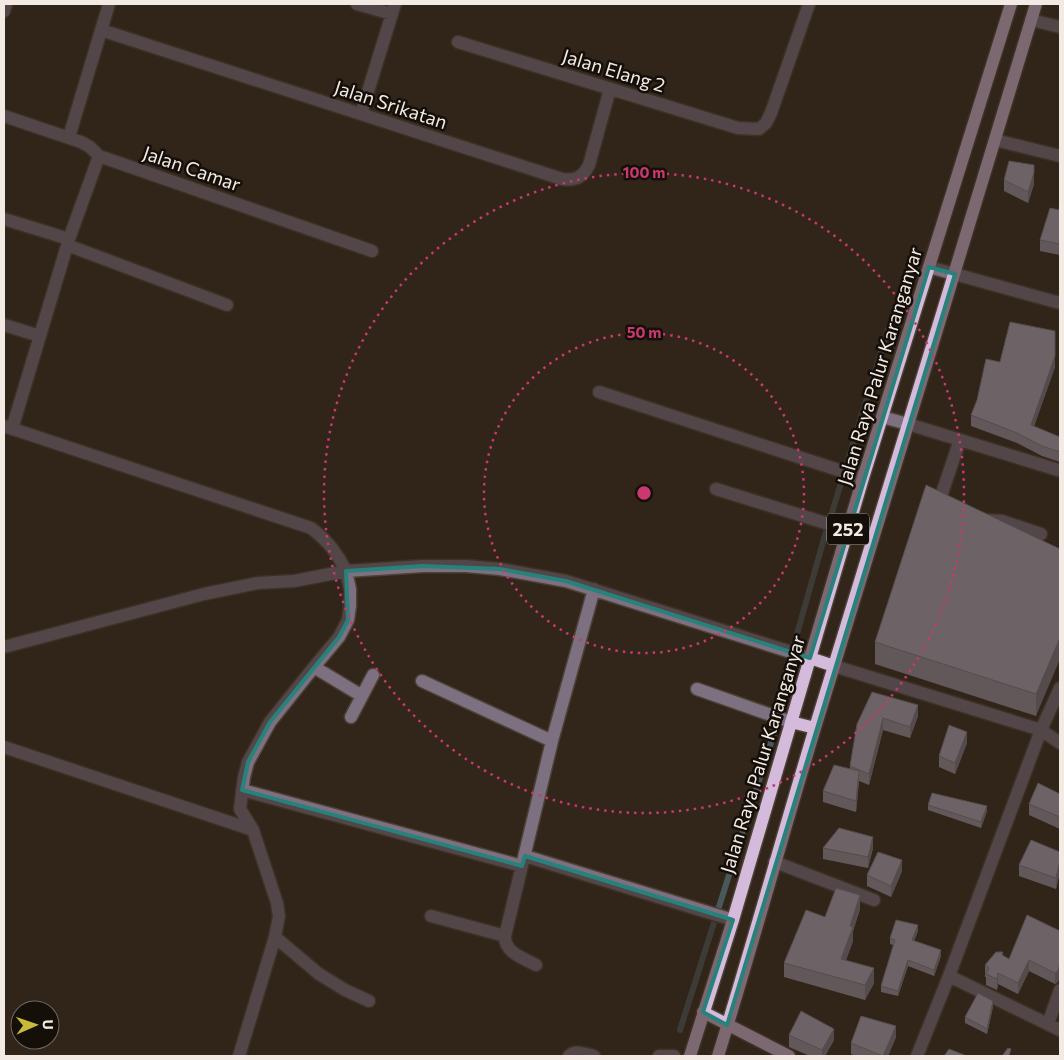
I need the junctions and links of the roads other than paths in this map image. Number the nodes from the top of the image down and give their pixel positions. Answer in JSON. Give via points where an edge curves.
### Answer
{"nodes":[{"id":1,"x":6,"y":4,"type":"edge"},
{"id":2,"x":109,"y":4,"type":"edge"},
{"id":3,"x":357,"y":4,"type":"edge"},
{"id":4,"x":809,"y":4,"type":"edge"},
{"id":5,"x":1011,"y":4,"type":"edge"},
{"id":6,"x":1036,"y":4,"type":"edge"},
{"id":7,"x":393,"y":9,"type":"edge"},
{"id":8,"x":4,"y":11,"type":"edge"},
{"id":9,"x":1031,"y":20,"type":"junction"},
{"id":10,"x":1060,"y":27,"type":"edge"},
{"id":11,"x":101,"y":30,"type":"junction"},
{"id":12,"x":458,"y":42,"type":"dead end"},
{"id":13,"x":610,"y":89,"type":"junction"},
{"id":14,"x":361,"y":114,"type":"junction"},
{"id":15,"x":4,"y":116,"type":"edge"},
{"id":16,"x":69,"y":137,"type":"junction"},
{"id":17,"x":996,"y":140,"type":"junction"},
{"id":18,"x":99,"y":156,"type":"junction"},
{"id":19,"x":1060,"y":156,"type":"edge"},
{"id":20,"x":4,"y":219,"type":"edge"},
{"id":21,"x":68,"y":242,"type":"junction"},
{"id":22,"x":372,"y":251,"type":"dead end"},
{"id":23,"x":929,"y":267,"type":"junction"},
{"id":24,"x":956,"y":274,"type":"junction"},
{"id":25,"x":1060,"y":303,"type":"edge"},
{"id":26,"x":228,"y":304,"type":"dead end"},
{"id":27,"x":4,"y":325,"type":"edge"},
{"id":28,"x":40,"y":336,"type":"junction"},
{"id":29,"x":599,"y":392,"type":"dead end"},
{"id":30,"x":882,"y":417,"type":"junction"},
{"id":31,"x":908,"y":424,"type":"junction"},
{"id":32,"x":8,"y":428,"type":"edge"},
{"id":33,"x":960,"y":440,"type":"junction"},
{"id":34,"x":1058,"y":470,"type":"dead end"},
{"id":35,"x":864,"y":478,"type":"junction"},
{"id":36,"x":716,"y":489,"type":"dead end"},
{"id":37,"x":956,"y":513,"type":"edge"},
{"id":38,"x":971,"y":517,"type":"edge"},
{"id":39,"x":842,"y":528,"type":"junction"},
{"id":40,"x":1041,"y":534,"type":"dead end"},
{"id":41,"x":346,"y":571,"type":"junction"},
{"id":42,"x":594,"y":589,"type":"junction"},
{"id":43,"x":4,"y":647,"type":"edge"},
{"id":44,"x":804,"y":656,"type":"junction"},
{"id":45,"x":314,"y":666,"type":"junction"},
{"id":46,"x":834,"y":666,"type":"junction"},
{"id":47,"x":373,"y":675,"type":"dead end"},
{"id":48,"x":422,"y":681,"type":"dead end"},
{"id":49,"x":1060,"y":688,"type":"edge"},
{"id":50,"x":697,"y":689,"type":"dead end"},
{"id":51,"x":362,"y":696,"type":"junction"},
{"id":52,"x":351,"y":717,"type":"dead end"},
{"id":53,"x":783,"y":719,"type":"junction"},
{"id":54,"x":815,"y":728,"type":"junction"},
{"id":55,"x":1041,"y":730,"type":"junction"},
{"id":56,"x":552,"y":740,"type":"junction"},
{"id":57,"x":1060,"y":743,"type":"edge"},
{"id":58,"x":4,"y":747,"type":"edge"},
{"id":59,"x":242,"y":790,"type":"junction"},
{"id":60,"x":252,"y":830,"type":"junction"},
{"id":61,"x":523,"y":861,"type":"junction"},
{"id":62,"x":774,"y":862,"type":"junction"},
{"id":63,"x":874,"y":900,"type":"dead end"},
{"id":64,"x":431,"y":916,"type":"dead end"},
{"id":65,"x":728,"y":918,"type":"junction"},
{"id":66,"x":505,"y":936,"type":"junction"},
{"id":67,"x":275,"y":937,"type":"junction"},
{"id":68,"x":536,"y":965,"type":"dead end"},
{"id":69,"x":949,"y":976,"type":"junction"},
{"id":70,"x":1060,"y":990,"type":"edge"},
{"id":71,"x":369,"y":1001,"type":"dead end"},
{"id":72,"x":703,"y":1012,"type":"junction"},
{"id":73,"x":1048,"y":1024,"type":"junction"},
{"id":74,"x":728,"y":1025,"type":"junction"},
{"id":75,"x":1060,"y":1030,"type":"edge"},
{"id":76,"x":239,"y":1056,"type":"edge"},
{"id":77,"x":569,"y":1056,"type":"edge"},
{"id":78,"x":594,"y":1056,"type":"edge"},
{"id":79,"x":659,"y":1056,"type":"edge"},
{"id":80,"x":674,"y":1056,"type":"edge"},
{"id":81,"x":690,"y":1056,"type":"edge"},
{"id":82,"x":718,"y":1056,"type":"edge"},
{"id":83,"x":789,"y":1056,"type":"edge"},
{"id":84,"x":917,"y":1056,"type":"edge"}],
"edges":[{"from":1,"to":8,"type":"street"},
{"from":2,"to":11,"type":"street"},
{"from":3,"to":7,"type":"street"},
{"from":4,"to":13,"type":"street","name":"Jalan Elang 2","via":[[771,113],[759,129],[738,128]]},
{"from":5,"to":23,"type":"main road","name":"Jalan Raya Palur Karanganyar","number":"252"},
{"from":6,"to":9,"type":"main road","number":"252"},
{"from":7,"to":14,"type":"street"},
{"from":9,"to":10,"type":"street"},
{"from":9,"to":17,"type":"main road","number":"252"},
{"from":11,"to":14,"type":"street","name":"Jalan Srikatan"},
{"from":11,"to":16,"type":"street"},
{"from":12,"to":13,"type":"street","name":"Jalan Elang 2"},
{"from":13,"to":14,"type":"street","name":"Jalan Srikatan","via":[[590,165],[574,180],[562,179]]},
{"from":15,"to":16,"type":"street","name":"Jalan Camar"},
{"from":16,"to":18,"type":"street","name":"Jalan Camar","via":[[90,147]]},
{"from":17,"to":19,"type":"street"},
{"from":17,"to":24,"type":"main road","number":"252"},
{"from":18,"to":21,"type":"street"},
{"from":18,"to":22,"type":"street","name":"Jalan Camar"},
{"from":20,"to":21,"type":"street"},
{"from":21,"to":26,"type":"street"},
{"from":21,"to":28,"type":"street"},
{"from":23,"to":24,"type":"street"},
{"from":23,"to":30,"type":"main road","name":"Jalan Raya Palur Karanganyar","number":"252"},
{"from":24,"to":25,"type":"street"},
{"from":24,"to":31,"type":"main road","number":"252"},
{"from":27,"to":28,"type":"street"},
{"from":28,"to":32,"type":"street"},
{"from":29,"to":35,"type":"street"},
{"from":30,"to":31,"type":"street"},
{"from":30,"to":35,"type":"main road","name":"Jalan Raya Palur Karanganyar","number":"252"},
{"from":31,"to":33,"type":"street"},
{"from":31,"to":46,"type":"main road","number":"252"},
{"from":32,"to":41,"type":"street","via":[[311,528],[326,540]]},
{"from":33,"to":34,"type":"street"},
{"from":33,"to":37,"type":"street","via":[[940,499],[943,506]]},
{"from":35,"to":39,"type":"main road","name":"Jalan Raya Palur Karanganyar","number":"252"},
{"from":36,"to":39,"type":"street"},
{"from":38,"to":40,"type":"street","via":[[1002,521]]},
{"from":39,"to":44,"type":"main road","name":"Jalan Raya Palur Karanganyar","number":"252"},
{"from":41,"to":42,"type":"street","via":[[466,566],[500,569]]},
{"from":41,"to":43,"type":"street","via":[[204,594]]},
{"from":41,"to":45,"type":"street","via":[[350,597],[348,620],[339,637]]},
{"from":42,"to":44,"type":"street"},
{"from":42,"to":56,"type":"street"},
{"from":44,"to":46,"type":"main road"},
{"from":44,"to":53,"type":"main road","name":"Jalan Raya Palur Karanganyar","number":"252"},
{"from":45,"to":51,"type":"street"},
{"from":45,"to":59,"type":"street","via":[[270,722],[248,762]]},
{"from":46,"to":54,"type":"main road","number":"252"},
{"from":46,"to":55,"type":"street"},
{"from":47,"to":51,"type":"street"},
{"from":48,"to":56,"type":"street"},
{"from":49,"to":55,"type":"street"},
{"from":50,"to":53,"type":"street"},
{"from":51,"to":52,"type":"street"},
{"from":53,"to":54,"type":"main road"},
{"from":53,"to":65,"type":"main road","name":"Jalan Raya Palur Karanganyar","number":"252"},
{"from":54,"to":62,"type":"main road","number":"252"},
{"from":55,"to":57,"type":"street"},
{"from":55,"to":69,"type":"street"},
{"from":56,"to":61,"type":"street"},
{"from":58,"to":60,"type":"street"},
{"from":59,"to":60,"type":"street","via":[[240,809]]},
{"from":59,"to":61,"type":"street"},
{"from":60,"to":67,"type":"street","via":[[277,903],[279,916]]},
{"from":61,"to":65,"type":"street"},
{"from":61,"to":66,"type":"street"},
{"from":62,"to":63,"type":"street"},
{"from":62,"to":74,"type":"main road","number":"252"},
{"from":64,"to":66,"type":"street"},
{"from":65,"to":72,"type":"main road","name":"Jalan Raya Palur Karanganyar","number":"252"},
{"from":66,"to":68,"type":"street","via":[[507,948]]},
{"from":67,"to":71,"type":"street","via":[[319,974]]},
{"from":67,"to":76,"type":"street"},
{"from":69,"to":73,"type":"street"},
{"from":69,"to":84,"type":"street"},
{"from":70,"to":73,"type":"street"},
{"from":72,"to":74,"type":"main road"},
{"from":72,"to":81,"type":"main road","name":"Jalan Raya Palur Karanganyar","number":"252"},
{"from":73,"to":75,"type":"street"},
{"from":74,"to":82,"type":"main road","number":"252"},
{"from":74,"to":83,"type":"main road"},
{"from":77,"to":78,"type":"street","via":[[576,1052]]},
{"from":79,"to":80,"type":"street"}]}
